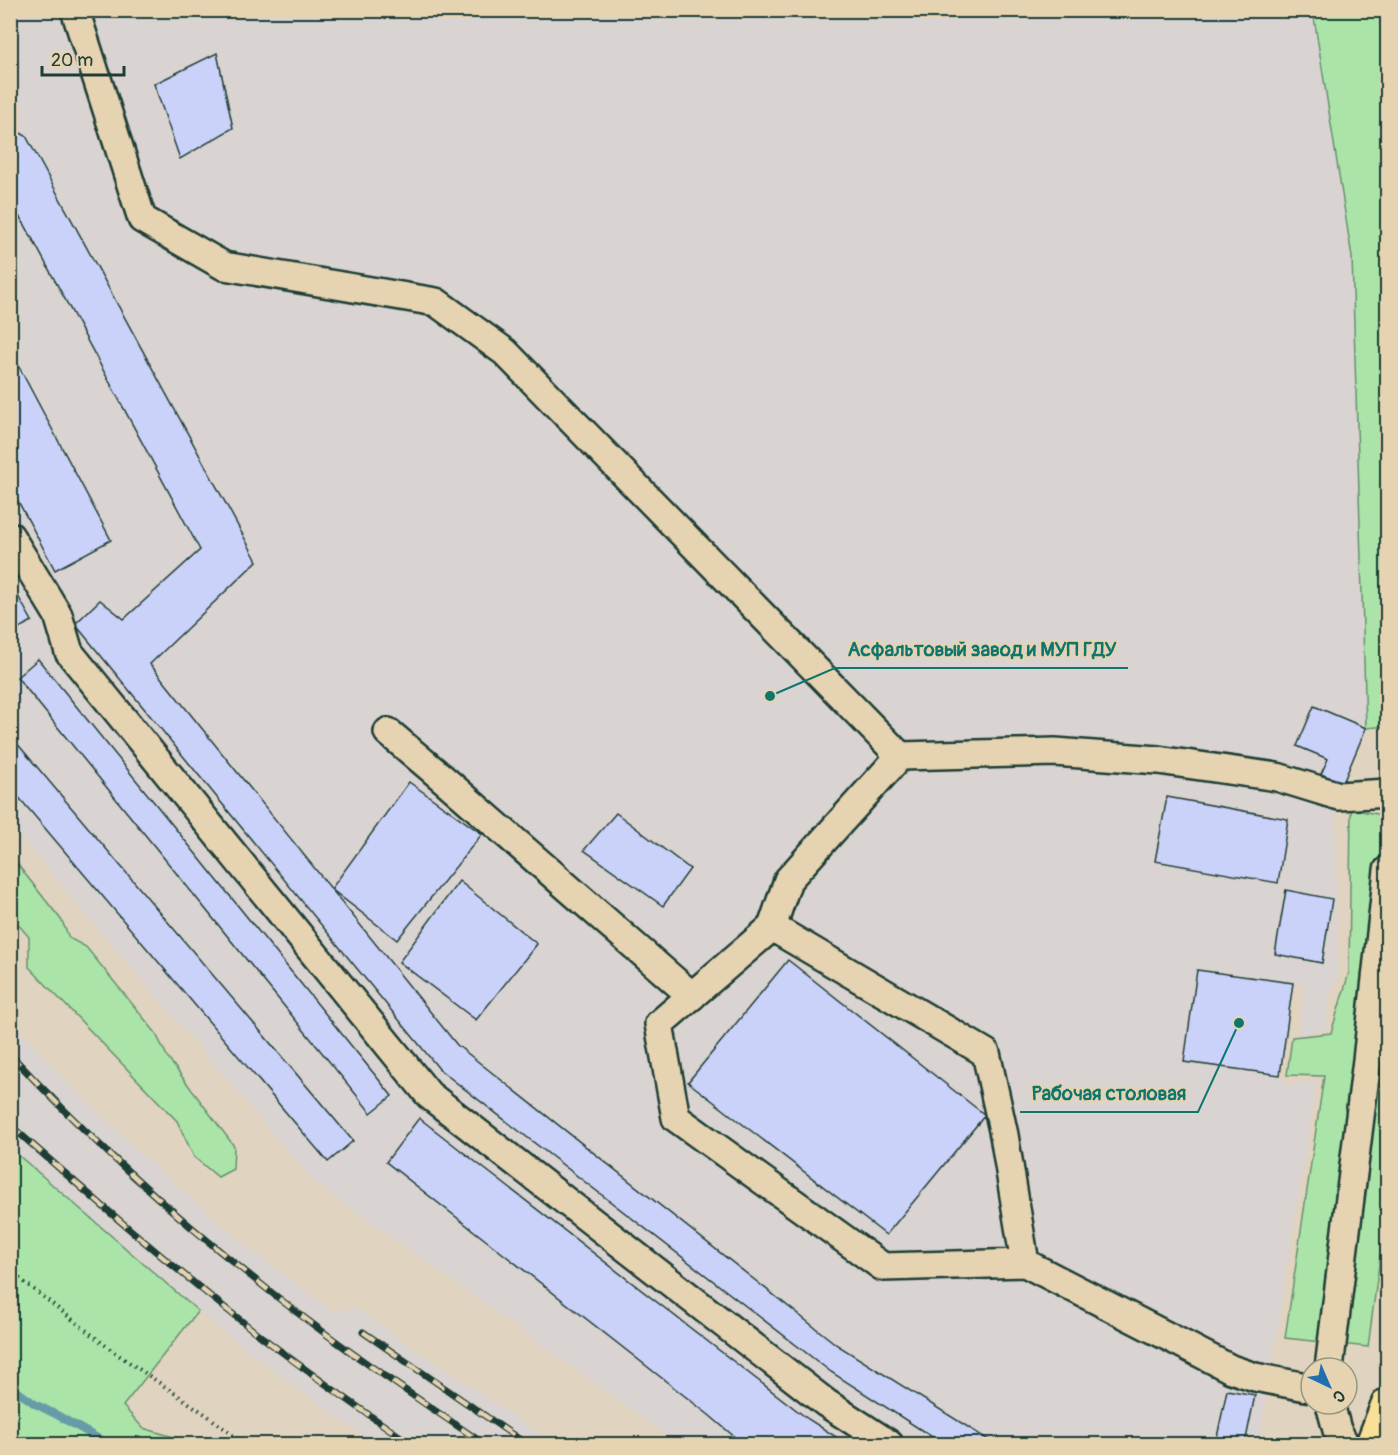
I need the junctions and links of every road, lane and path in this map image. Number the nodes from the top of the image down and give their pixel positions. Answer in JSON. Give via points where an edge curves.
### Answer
{"nodes":[{"id":1,"x":75,"y":10,"type":"edge"},
{"id":2,"x":10,"y":536,"type":"edge"},
{"id":3,"x":388,"y":732,"type":"dead end"},
{"id":4,"x":900,"y":756,"type":"junction"},
{"id":5,"x":1388,"y":793,"type":"edge"},
{"id":6,"x":1388,"y":870,"type":"edge"},
{"id":7,"x":772,"y":927,"type":"junction"},
{"id":8,"x":692,"y":996,"type":"junction"},
{"id":9,"x":1025,"y":1263,"type":"junction"},
{"id":10,"x":10,"y":1271,"type":"edge"},
{"id":11,"x":1330,"y":1356,"type":"edge"},
{"id":12,"x":1299,"y":1386,"type":"edge"},
{"id":13,"x":1388,"y":1405,"type":"edge"},
{"id":14,"x":1333,"y":1416,"type":"edge"},
{"id":15,"x":244,"y":1444,"type":"edge"},
{"id":16,"x":889,"y":1444,"type":"edge"},
{"id":17,"x":1345,"y":1444,"type":"edge"},
{"id":18,"x":1373,"y":1444,"type":"edge"}],
"edges":[{"from":1,"to":4,"type":"lane","via":[[142,219],[224,266],[441,305],[505,352]]},
{"from":2,"to":16,"type":"lane","via":[[58,615],[69,652],[429,1095],[826,1403]]},
{"from":3,"to":8,"type":"lane"},
{"from":4,"to":5,"type":"lane","via":[[1055,752],[1158,760],[1277,777],[1339,796]]},
{"from":4,"to":7,"type":"lane","via":[[788,880]]},
{"from":6,"to":11,"type":"lane"},
{"from":7,"to":8,"type":"lane"},
{"from":7,"to":9,"type":"lane","via":[[986,1053]]},
{"from":8,"to":9,"type":"lane","via":[[659,1024],[676,1118],[883,1267]]},
{"from":9,"to":12,"type":"lane","via":[[1232,1369]]},
{"from":10,"to":15,"type":"path","via":[[114,1352]]},
{"from":13,"to":18,"type":"main road"},
{"from":14,"to":17,"type":"lane"}]}
